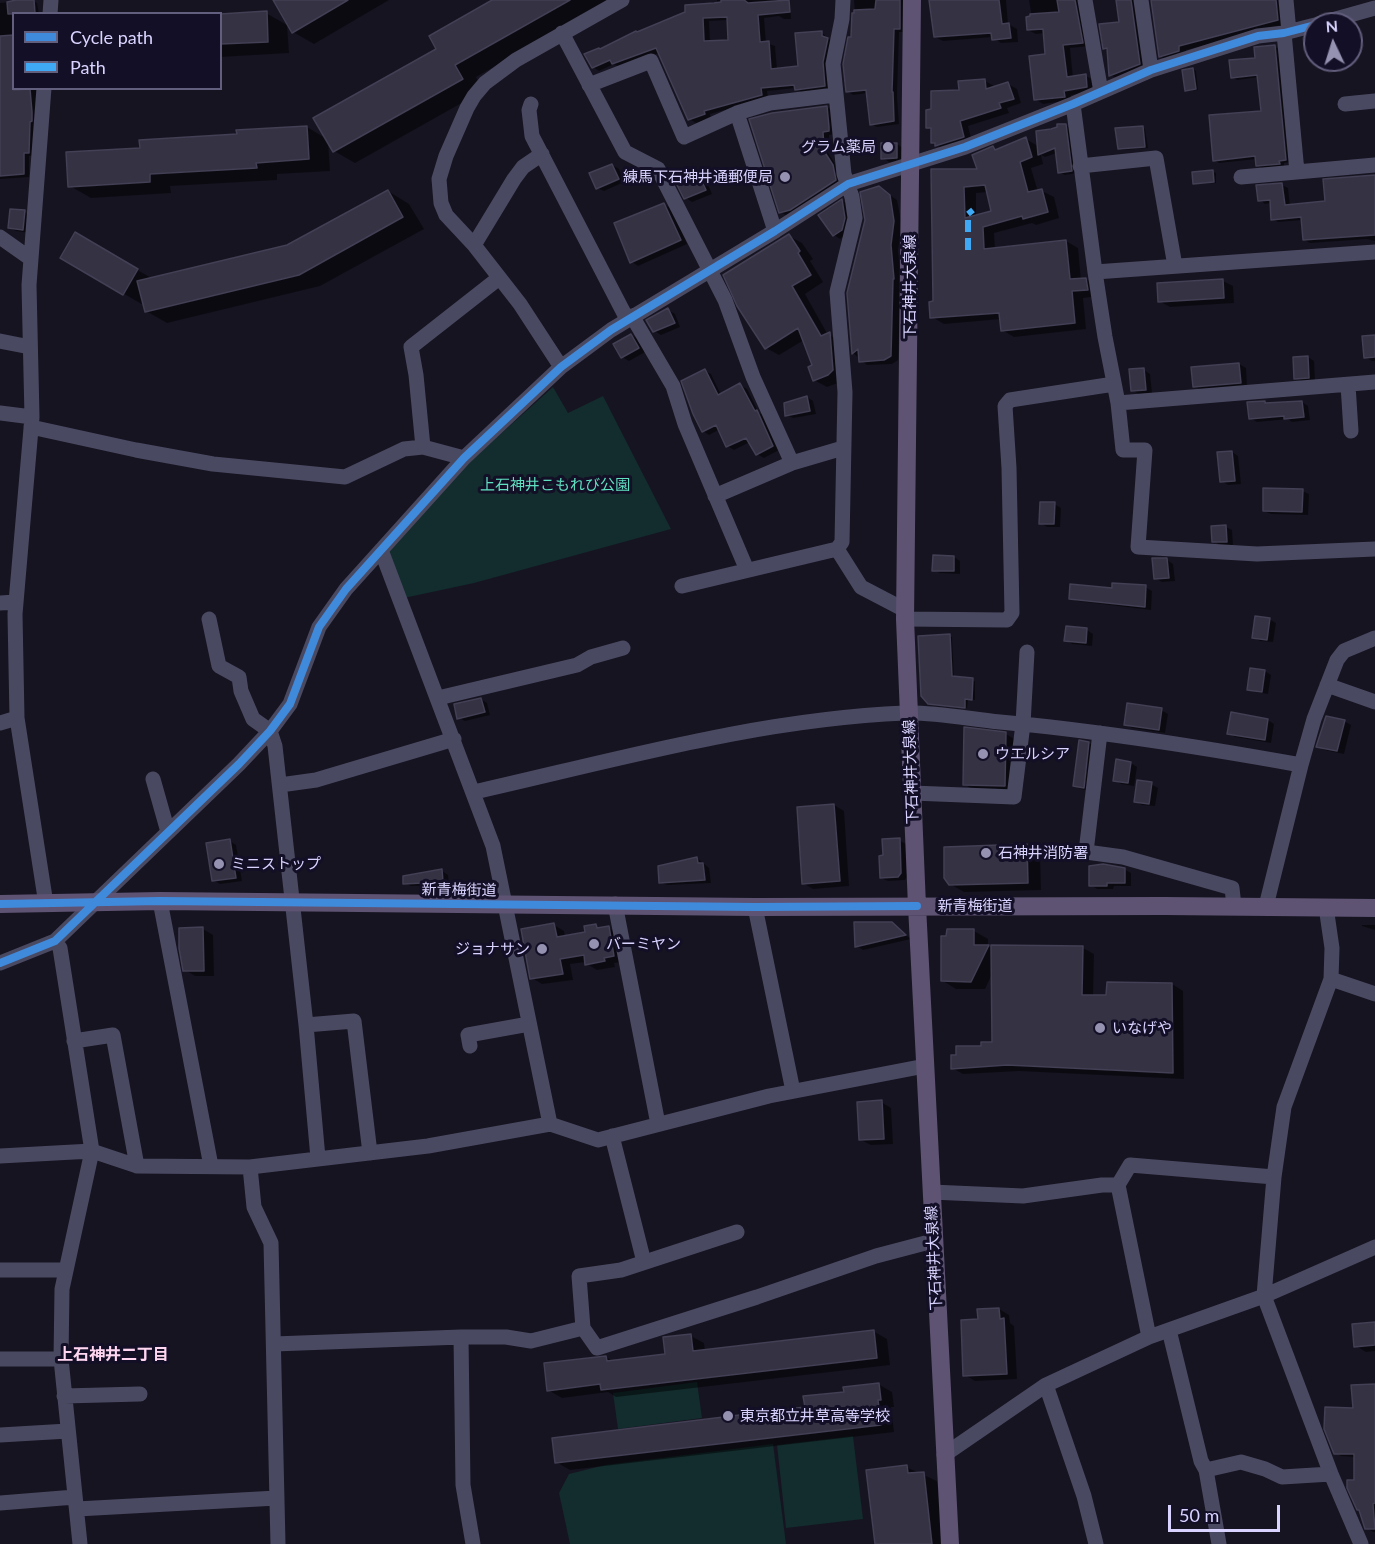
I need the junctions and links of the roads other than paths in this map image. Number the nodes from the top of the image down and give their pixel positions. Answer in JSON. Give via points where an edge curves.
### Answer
{"nodes":[{"id":1,"x":622,"y":0,"type":"edge"},
{"id":2,"x":843,"y":0,"type":"edge"},
{"id":3,"x":912,"y":0,"type":"edge"},
{"id":4,"x":1085,"y":0,"type":"edge"},
{"id":5,"x":1141,"y":0,"type":"edge"},
{"id":6,"x":1286,"y":0,"type":"edge"},
{"id":7,"x":1374,"y":6,"type":"edge"},
{"id":8,"x":1355,"y":12,"type":"edge"},
{"id":9,"x":1303,"y":28,"type":"edge"},
{"id":10,"x":562,"y":33,"type":"junction"},
{"id":11,"x":1287,"y":33,"type":"junction"},
{"id":12,"x":1151,"y":70,"type":"junction"},
{"id":13,"x":590,"y":85,"type":"junction"},
{"id":14,"x":44,"y":90,"type":"edge"},
{"id":15,"x":1101,"y":92,"type":"junction"},
{"id":16,"x":835,"y":95,"type":"junction"},
{"id":17,"x":1375,"y":101,"type":"edge"},
{"id":18,"x":531,"y":104,"type":"dead end"},
{"id":19,"x":1345,"y":104,"type":"dead end"},
{"id":20,"x":1073,"y":105,"type":"junction"},
{"id":21,"x":737,"y":113,"type":"junction"},
{"id":22,"x":542,"y":154,"type":"junction"},
{"id":23,"x":911,"y":165,"type":"junction"},
{"id":24,"x":1375,"y":165,"type":"edge"},
{"id":25,"x":1080,"y":166,"type":"junction"},
{"id":26,"x":1297,"y":172,"type":"junction"},
{"id":27,"x":1240,"y":177,"type":"dead end"},
{"id":28,"x":848,"y":184,"type":"junction"},
{"id":29,"x":775,"y":231,"type":"junction"},
{"id":30,"x":0,"y":237,"type":"edge"},
{"id":31,"x":474,"y":245,"type":"junction"},
{"id":32,"x":1375,"y":252,"type":"edge"},
{"id":33,"x":31,"y":259,"type":"junction"},
{"id":34,"x":1175,"y":266,"type":"junction"},
{"id":35,"x":710,"y":269,"type":"junction"},
{"id":36,"x":1095,"y":272,"type":"junction"},
{"id":37,"x":499,"y":278,"type":"junction"},
{"id":38,"x":629,"y":318,"type":"junction"},
{"id":39,"x":0,"y":340,"type":"edge"},
{"id":40,"x":30,"y":347,"type":"junction"},
{"id":41,"x":561,"y":367,"type":"junction"},
{"id":42,"x":1375,"y":382,"type":"edge"},
{"id":43,"x":1114,"y":384,"type":"junction"},
{"id":44,"x":1348,"y":386,"type":"junction"},
{"id":45,"x":1118,"y":403,"type":"junction"},
{"id":46,"x":0,"y":412,"type":"edge"},
{"id":47,"x":31,"y":422,"type":"junction"},
{"id":48,"x":1351,"y":431,"type":"dead end"},
{"id":49,"x":423,"y":447,"type":"junction"},
{"id":50,"x":843,"y":448,"type":"junction"},
{"id":51,"x":464,"y":458,"type":"junction"},
{"id":52,"x":792,"y":463,"type":"junction"},
{"id":53,"x":715,"y":496,"type":"junction"},
{"id":54,"x":837,"y":549,"type":"junction"},
{"id":55,"x":1375,"y":549,"type":"edge"},
{"id":56,"x":381,"y":550,"type":"junction"},
{"id":57,"x":747,"y":570,"type":"junction"},
{"id":58,"x":682,"y":586,"type":"dead end"},
{"id":59,"x":8,"y":603,"type":"edge"},
{"id":60,"x":905,"y":614,"type":"junction"},
{"id":61,"x":209,"y":619,"type":"dead end"},
{"id":62,"x":1375,"y":638,"type":"edge"},
{"id":63,"x":623,"y":648,"type":"dead end"},
{"id":64,"x":1027,"y":652,"type":"dead end"},
{"id":65,"x":1327,"y":685,"type":"junction"},
{"id":66,"x":438,"y":698,"type":"junction"},
{"id":67,"x":1375,"y":702,"type":"edge"},
{"id":68,"x":909,"y":713,"type":"junction"},
{"id":69,"x":17,"y":718,"type":"junction"},
{"id":70,"x":0,"y":723,"type":"edge"},
{"id":71,"x":1023,"y":724,"type":"junction"},
{"id":72,"x":270,"y":731,"type":"junction"},
{"id":73,"x":1100,"y":733,"type":"junction"},
{"id":74,"x":454,"y":738,"type":"junction"},
{"id":75,"x":1300,"y":765,"type":"junction"},
{"id":76,"x":153,"y":779,"type":"dead end"},
{"id":77,"x":280,"y":785,"type":"junction"},
{"id":78,"x":474,"y":792,"type":"junction"},
{"id":79,"x":912,"y":793,"type":"junction"},
{"id":80,"x":168,"y":832,"type":"junction"},
{"id":81,"x":160,"y":901,"type":"junction"},
{"id":82,"x":292,"y":902,"type":"junction"},
{"id":83,"x":96,"y":903,"type":"junction"},
{"id":84,"x":0,"y":904,"type":"edge"},
{"id":85,"x":46,"y":904,"type":"junction"},
{"id":86,"x":506,"y":904,"type":"junction"},
{"id":87,"x":615,"y":904,"type":"junction"},
{"id":88,"x":917,"y":906,"type":"junction"},
{"id":89,"x":1234,"y":906,"type":"junction"},
{"id":90,"x":1266,"y":906,"type":"junction"},
{"id":91,"x":755,"y":907,"type":"junction"},
{"id":92,"x":1326,"y":907,"type":"junction"},
{"id":93,"x":1375,"y":908,"type":"edge"},
{"id":94,"x":55,"y":941,"type":"junction"},
{"id":95,"x":0,"y":963,"type":"edge"},
{"id":96,"x":1330,"y":979,"type":"junction"},
{"id":97,"x":1375,"y":994,"type":"edge"},
{"id":98,"x":529,"y":1024,"type":"junction"},
{"id":99,"x":306,"y":1025,"type":"junction"},
{"id":100,"x":74,"y":1041,"type":"junction"},
{"id":101,"x":470,"y":1046,"type":"dead end"},
{"id":102,"x":925,"y":1066,"type":"junction"},
{"id":103,"x":793,"y":1091,"type":"junction"},
{"id":104,"x":550,"y":1124,"type":"junction"},
{"id":105,"x":658,"y":1124,"type":"junction"},
{"id":106,"x":612,"y":1136,"type":"junction"},
{"id":107,"x":92,"y":1151,"type":"junction"},
{"id":108,"x":370,"y":1152,"type":"junction"},
{"id":109,"x":0,"y":1156,"type":"edge"},
{"id":110,"x":318,"y":1158,"type":"junction"},
{"id":111,"x":137,"y":1166,"type":"junction"},
{"id":112,"x":211,"y":1166,"type":"junction"},
{"id":113,"x":250,"y":1167,"type":"junction"},
{"id":114,"x":1274,"y":1177,"type":"junction"},
{"id":115,"x":1118,"y":1185,"type":"junction"},
{"id":116,"x":931,"y":1192,"type":"junction"},
{"id":117,"x":737,"y":1232,"type":"dead end"},
{"id":118,"x":933,"y":1241,"type":"junction"},
{"id":119,"x":1375,"y":1246,"type":"edge"},
{"id":120,"x":644,"y":1262,"type":"junction"},
{"id":121,"x":0,"y":1270,"type":"edge"},
{"id":122,"x":66,"y":1270,"type":"junction"},
{"id":123,"x":1264,"y":1296,"type":"junction"},
{"id":124,"x":583,"y":1328,"type":"junction"},
{"id":125,"x":1169,"y":1330,"type":"junction"},
{"id":126,"x":461,"y":1337,"type":"junction"},
{"id":127,"x":1149,"y":1337,"type":"junction"},
{"id":128,"x":274,"y":1344,"type":"junction"},
{"id":129,"x":0,"y":1359,"type":"edge"},
{"id":130,"x":61,"y":1359,"type":"junction"},
{"id":131,"x":1046,"y":1385,"type":"junction"},
{"id":132,"x":140,"y":1394,"type":"dead end"},
{"id":133,"x":64,"y":1396,"type":"junction"},
{"id":134,"x":68,"y":1431,"type":"junction"},
{"id":135,"x":0,"y":1435,"type":"edge"},
{"id":136,"x":944,"y":1455,"type":"junction"},
{"id":137,"x":1206,"y":1470,"type":"junction"},
{"id":138,"x":1332,"y":1474,"type":"junction"},
{"id":139,"x":277,"y":1498,"type":"junction"},
{"id":140,"x":0,"y":1503,"type":"edge"},
{"id":141,"x":76,"y":1503,"type":"junction"},
{"id":142,"x":80,"y":1544,"type":"edge"},
{"id":143,"x":278,"y":1544,"type":"edge"},
{"id":144,"x":473,"y":1544,"type":"edge"},
{"id":145,"x":950,"y":1544,"type":"edge"},
{"id":146,"x":1096,"y":1544,"type":"edge"},
{"id":147,"x":1219,"y":1544,"type":"edge"},
{"id":148,"x":1361,"y":1544,"type":"edge"}],
"edges":[{"from":1,"to":10,"type":"street"},
{"from":2,"to":16,"type":"street","via":[[833,64]]},
{"from":3,"to":23,"type":"main road","name":"下石神井大泉線"},
{"from":4,"to":15,"type":"street"},
{"from":5,"to":12,"type":"street"},
{"from":6,"to":11,"type":"street"},
{"from":7,"to":8,"type":"street"},
{"from":9,"to":11,"type":"street"},
{"from":10,"to":13,"type":"street"},
{"from":10,"to":31,"type":"street","via":[[485,83],[474,96],[446,156],[439,178],[441,203],[446,215]]},
{"from":11,"to":12,"type":"street","via":[[1247,39]]},
{"from":11,"to":26,"type":"street"},
{"from":12,"to":15,"type":"street"},
{"from":13,"to":21,"type":"street","via":[[651,61],[684,137]]},
{"from":13,"to":35,"type":"street","via":[[625,152],[657,169]]},
{"from":14,"to":33,"type":"street"},
{"from":15,"to":20,"type":"street"},
{"from":16,"to":21,"type":"street","via":[[770,103]]},
{"from":16,"to":28,"type":"street"},
{"from":17,"to":19,"type":"street"},
{"from":18,"to":22,"type":"street","via":[[532,136]]},
{"from":20,"to":23,"type":"street"},
{"from":20,"to":25,"type":"street"},
{"from":21,"to":29,"type":"street"},
{"from":22,"to":31,"type":"street","via":[[514,179]]},
{"from":22,"to":38,"type":"street"},
{"from":23,"to":28,"type":"street"},
{"from":23,"to":60,"type":"main road","name":"下石神井大泉線"},
{"from":24,"to":26,"type":"street"},
{"from":25,"to":34,"type":"street","via":[[1156,158]]},
{"from":25,"to":36,"type":"street"},
{"from":26,"to":27,"type":"street"},
{"from":28,"to":29,"type":"street"},
{"from":28,"to":50,"type":"street","via":[[855,218],[837,292],[844,392]]},
{"from":29,"to":35,"type":"street"},
{"from":30,"to":33,"type":"street"},
{"from":31,"to":37,"type":"street"},
{"from":32,"to":34,"type":"street"},
{"from":33,"to":40,"type":"street"},
{"from":34,"to":36,"type":"street"},
{"from":35,"to":38,"type":"street"},
{"from":35,"to":52,"type":"street"},
{"from":36,"to":43,"type":"street"},
{"from":37,"to":41,"type":"street"},
{"from":37,"to":49,"type":"street","via":[[411,347]]},
{"from":38,"to":41,"type":"street"},
{"from":38,"to":53,"type":"street","via":[[673,386]]},
{"from":39,"to":40,"type":"street"},
{"from":40,"to":47,"type":"street"},
{"from":41,"to":51,"type":"street"},
{"from":42,"to":44,"type":"street"},
{"from":43,"to":45,"type":"street"},
{"from":43,"to":60,"type":"street","via":[[1010,400],[1005,406],[1012,613],[1007,620]]},
{"from":44,"to":45,"type":"street"},
{"from":44,"to":48,"type":"street"},
{"from":45,"to":55,"type":"street","via":[[1123,450],[1144,450],[1138,547],[1257,554]]},
{"from":46,"to":47,"type":"street"},
{"from":47,"to":49,"type":"street","via":[[136,450],[213,464],[345,477],[404,449]]},
{"from":47,"to":59,"type":"street"},
{"from":49,"to":51,"type":"street"},
{"from":50,"to":52,"type":"street"},
{"from":50,"to":54,"type":"street","via":[[842,542]]},
{"from":51,"to":56,"type":"street"},
{"from":52,"to":53,"type":"street"},
{"from":53,"to":57,"type":"street"},
{"from":54,"to":57,"type":"street"},
{"from":54,"to":60,"type":"street","via":[[861,587]]},
{"from":56,"to":66,"type":"street"},
{"from":56,"to":72,"type":"street","via":[[319,627],[290,704]]},
{"from":57,"to":58,"type":"street"},
{"from":59,"to":69,"type":"street"},
{"from":60,"to":68,"type":"main road","name":"下石神井大泉線"},
{"from":61,"to":72,"type":"street","via":[[219,666],[239,677],[253,718]]},
{"from":62,"to":65,"type":"street","via":[[1344,651]]},
{"from":63,"to":66,"type":"street","via":[[577,665]]},
{"from":64,"to":71,"type":"street"},
{"from":65,"to":67,"type":"street"},
{"from":65,"to":75,"type":"street"},
{"from":66,"to":74,"type":"street"},
{"from":68,"to":71,"type":"street"},
{"from":68,"to":78,"type":"street","via":[[828,718],[771,727]]},
{"from":68,"to":79,"type":"main road","name":"下石神井大泉線"},
{"from":69,"to":70,"type":"street"},
{"from":69,"to":85,"type":"street"},
{"from":71,"to":73,"type":"street"},
{"from":71,"to":79,"type":"street","via":[[1014,797]]},
{"from":72,"to":77,"type":"street"},
{"from":72,"to":80,"type":"street"},
{"from":73,"to":75,"type":"street"},
{"from":73,"to":89,"type":"street","via":[[1086,852],[1123,857],[1232,888]]},
{"from":74,"to":77,"type":"street","via":[[316,780]]},
{"from":74,"to":78,"type":"street"},
{"from":75,"to":90,"type":"street"},
{"from":76,"to":80,"type":"street"},
{"from":77,"to":82,"type":"street"},
{"from":78,"to":86,"type":"street","via":[[493,846]]},
{"from":79,"to":88,"type":"main road","name":"下石神井大泉線"},
{"from":80,"to":83,"type":"street"},
{"from":81,"to":82,"type":"main road","name":"新青梅街道"},
{"from":81,"to":83,"type":"main road","name":"新青梅街道"},
{"from":81,"to":112,"type":"street"},
{"from":82,"to":86,"type":"main road","name":"新青梅街道"},
{"from":82,"to":99,"type":"street"},
{"from":83,"to":85,"type":"main road","name":"新青梅街道"},
{"from":83,"to":94,"type":"street"},
{"from":84,"to":85,"type":"main road","name":"新青梅街道"},
{"from":86,"to":87,"type":"main road","name":"新青梅街道"},
{"from":86,"to":98,"type":"street"},
{"from":87,"to":91,"type":"main road","name":"新青梅街道"},
{"from":87,"to":105,"type":"street"},
{"from":88,"to":89,"type":"main road","name":"新青梅街道"},
{"from":88,"to":91,"type":"main road","name":"新青梅街道"},
{"from":88,"to":102,"type":"main road","name":"下石神井大泉線"},
{"from":89,"to":90,"type":"main road","name":"新青梅街道"},
{"from":90,"to":92,"type":"main road","name":"新青梅街道"},
{"from":91,"to":103,"type":"street"},
{"from":92,"to":93,"type":"main road","name":"新青梅街道"},
{"from":92,"to":96,"type":"street","via":[[1332,948]]},
{"from":94,"to":95,"type":"street"},
{"from":94,"to":100,"type":"street","via":[[60,948]]},
{"from":96,"to":97,"type":"street"},
{"from":96,"to":114,"type":"street","via":[[1284,1107]]},
{"from":98,"to":101,"type":"street","via":[[468,1035]]},
{"from":98,"to":104,"type":"street"},
{"from":99,"to":108,"type":"street","via":[[354,1021]]},
{"from":99,"to":110,"type":"street"},
{"from":100,"to":107,"type":"street"},
{"from":100,"to":111,"type":"street","via":[[113,1035]]},
{"from":102,"to":103,"type":"street"},
{"from":102,"to":116,"type":"main road","name":"下石神井大泉線"},
{"from":103,"to":105,"type":"street"},
{"from":104,"to":106,"type":"street","via":[[598,1140]]},
{"from":104,"to":108,"type":"street"},
{"from":105,"to":106,"type":"street"},
{"from":106,"to":120,"type":"street"},
{"from":107,"to":109,"type":"street"},
{"from":107,"to":111,"type":"street"},
{"from":107,"to":122,"type":"street"},
{"from":108,"to":110,"type":"street"},
{"from":110,"to":113,"type":"street"},
{"from":111,"to":112,"type":"street"},
{"from":112,"to":113,"type":"street"},
{"from":113,"to":128,"type":"street","via":[[254,1207],[271,1243]]},
{"from":114,"to":115,"type":"street","via":[[1130,1165]]},
{"from":114,"to":123,"type":"street"},
{"from":115,"to":116,"type":"street","via":[[1023,1196]]},
{"from":115,"to":127,"type":"street"},
{"from":116,"to":118,"type":"main road","name":"下石神井大泉線"},
{"from":117,"to":120,"type":"street"},
{"from":118,"to":124,"type":"street","via":[[876,1256],[597,1348]]},
{"from":118,"to":136,"type":"main road","name":"下石神井大泉線"},
{"from":119,"to":123,"type":"street"},
{"from":120,"to":124,"type":"street","via":[[579,1276]]},
{"from":121,"to":122,"type":"street"},
{"from":122,"to":130,"type":"street"},
{"from":123,"to":125,"type":"street"},
{"from":123,"to":138,"type":"street"},
{"from":124,"to":126,"type":"street","via":[[531,1341]]},
{"from":125,"to":127,"type":"street"},
{"from":125,"to":137,"type":"street"},
{"from":126,"to":128,"type":"street"},
{"from":126,"to":144,"type":"street","via":[[463,1485]]},
{"from":127,"to":131,"type":"street"},
{"from":128,"to":139,"type":"street"},
{"from":129,"to":130,"type":"street"},
{"from":130,"to":133,"type":"street"},
{"from":131,"to":136,"type":"street"},
{"from":131,"to":146,"type":"street"},
{"from":132,"to":133,"type":"street"},
{"from":133,"to":134,"type":"street"},
{"from":134,"to":135,"type":"street"},
{"from":134,"to":141,"type":"street"},
{"from":136,"to":145,"type":"main road","name":"下石神井大泉線"},
{"from":137,"to":138,"type":"street","via":[[1241,1462],[1282,1477]]},
{"from":137,"to":147,"type":"street"},
{"from":138,"to":148,"type":"street"},
{"from":139,"to":141,"type":"street"},
{"from":139,"to":143,"type":"street"},
{"from":140,"to":141,"type":"street"},
{"from":141,"to":142,"type":"street"}]}
